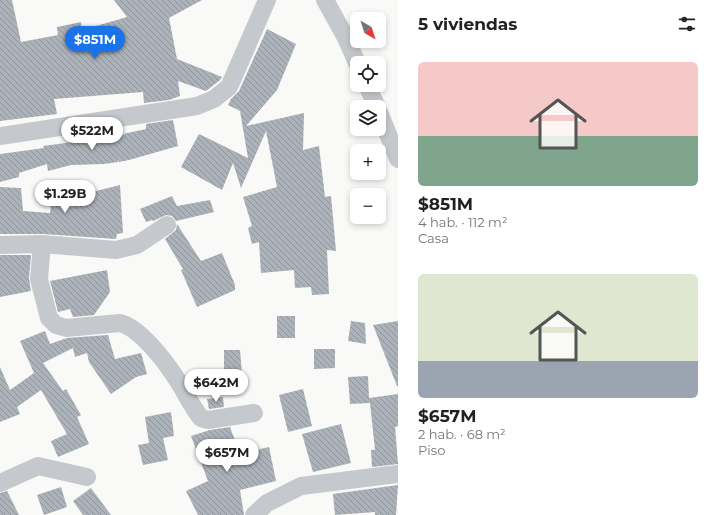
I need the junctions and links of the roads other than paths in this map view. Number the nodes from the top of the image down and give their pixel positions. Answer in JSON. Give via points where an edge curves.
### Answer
{"nodes":[{"id":1,"x":267,"y":0,"type":"edge"},
{"id":2,"x":325,"y":0,"type":"edge"},
{"id":3,"x":354,"y":56,"type":"edge"},
{"id":4,"x":386,"y":130,"type":"edge"},
{"id":5,"x":0,"y":136,"type":"edge"},
{"id":6,"x":398,"y":160,"type":"edge"},
{"id":7,"x":167,"y":225,"type":"dead end"},
{"id":8,"x":42,"y":244,"type":"junction"},
{"id":9,"x":0,"y":246,"type":"edge"},
{"id":10,"x":254,"y":413,"type":"dead end"},
{"id":11,"x":398,"y":474,"type":"edge"},
{"id":12,"x":87,"y":477,"type":"dead end"},
{"id":13,"x":0,"y":483,"type":"edge"},
{"id":14,"x":254,"y":515,"type":"edge"}],
"edges":[{"from":1,"to":5,"type":"street","via":[[228,86],[214,99],[197,106]]},
{"from":2,"to":3,"type":"street"},
{"from":4,"to":6,"type":"street"},
{"from":7,"to":8,"type":"street","via":[[137,245],[116,250]]},
{"from":8,"to":9,"type":"street"},
{"from":8,"to":10,"type":"street","via":[[38,279],[48,318],[56,325],[66,328],[120,323],[128,325],[143,337],[176,378],[201,418],[208,420]]},
{"from":11,"to":14,"type":"street","via":[[301,486],[267,503]]},
{"from":12,"to":13,"type":"street","via":[[38,466]]}]}
